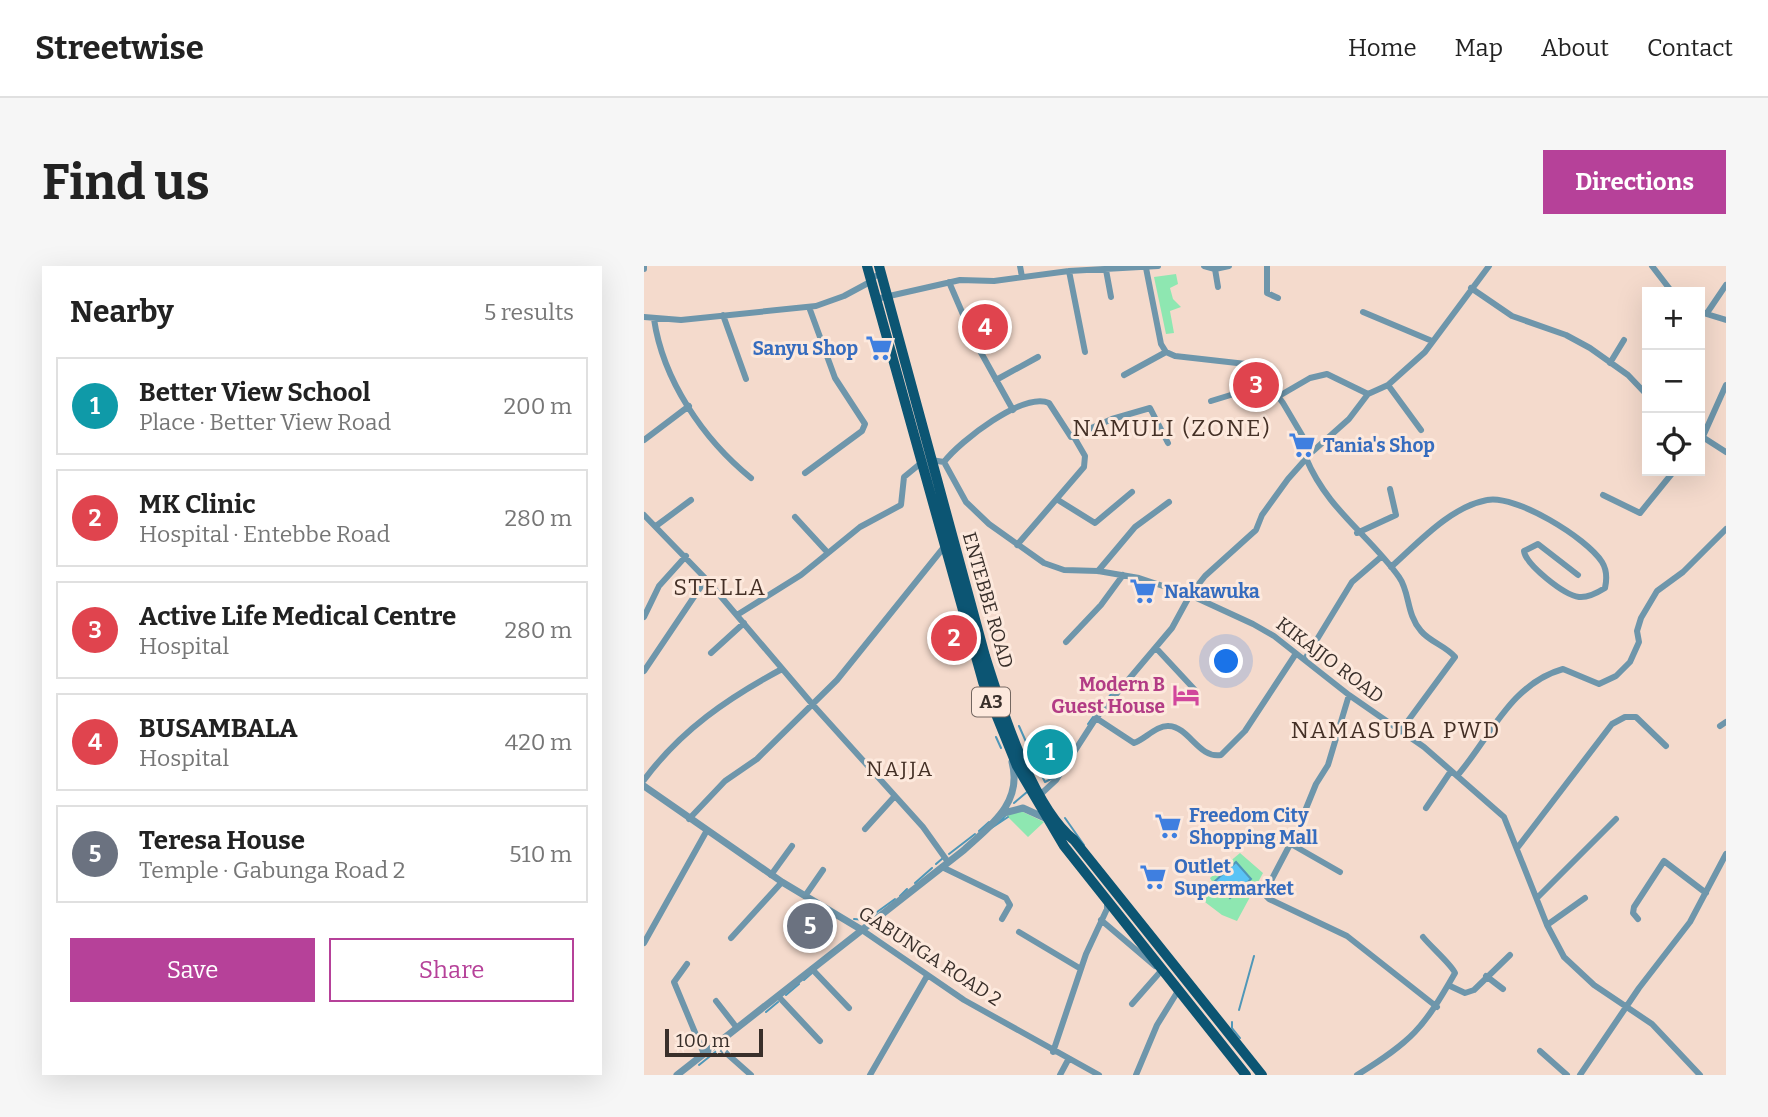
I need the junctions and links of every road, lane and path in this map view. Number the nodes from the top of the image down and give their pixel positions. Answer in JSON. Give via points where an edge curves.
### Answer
{"nodes":[{"id":1,"x":867,"y":266,"type":"edge"},
{"id":2,"x":1020,"y":266,"type":"edge"},
{"id":3,"x":1158,"y":266,"type":"edge"},
{"id":4,"x":1204,"y":266,"type":"edge"},
{"id":5,"x":1229,"y":266,"type":"edge"},
{"id":6,"x":1267,"y":266,"type":"edge"},
{"id":7,"x":1489,"y":266,"type":"edge"},
{"id":8,"x":1652,"y":266,"type":"edge"},
{"id":9,"x":1146,"y":268,"type":"junction"},
{"id":10,"x":1074,"y":269,"type":"edge"},
{"id":11,"x":1215,"y":269,"type":"junction"},
{"id":12,"x":880,"y":270,"type":"edge"},
{"id":13,"x":1107,"y":270,"type":"junction"},
{"id":14,"x":1022,"y":277,"type":"junction"},
{"id":15,"x":870,"y":278,"type":"junction"},
{"id":16,"x":949,"y":282,"type":"junction"},
{"id":17,"x":1726,"y":285,"type":"edge"},
{"id":18,"x":1218,"y":287,"type":"dead end"},
{"id":19,"x":1668,"y":287,"type":"edge"},
{"id":20,"x":1471,"y":288,"type":"junction"},
{"id":21,"x":888,"y":297,"type":"junction"},
{"id":22,"x":1111,"y":297,"type":"dead end"},
{"id":23,"x":1278,"y":298,"type":"dead end"},
{"id":24,"x":876,"y":299,"type":"junction"},
{"id":25,"x":809,"y":307,"type":"junction"},
{"id":26,"x":1705,"y":311,"type":"edge"},
{"id":27,"x":1363,"y":312,"type":"dead end"},
{"id":28,"x":1705,"y":312,"type":"edge"},
{"id":29,"x":723,"y":315,"type":"junction"},
{"id":30,"x":644,"y":317,"type":"edge"},
{"id":31,"x":654,"y":319,"type":"junction"},
{"id":32,"x":1726,"y":320,"type":"edge"},
{"id":33,"x":1433,"y":341,"type":"junction"},
{"id":34,"x":1624,"y":341,"type":"dead end"},
{"id":35,"x":1085,"y":352,"type":"dead end"},
{"id":36,"x":1166,"y":352,"type":"junction"},
{"id":37,"x":1038,"y":356,"type":"dead end"},
{"id":38,"x":1610,"y":363,"type":"junction"},
{"id":39,"x":1124,"y":375,"type":"dead end"},
{"id":40,"x":746,"y":379,"type":"dead end"},
{"id":41,"x":996,"y":380,"type":"junction"},
{"id":42,"x":1269,"y":383,"type":"junction"},
{"id":43,"x":1388,"y":385,"type":"junction"},
{"id":44,"x":1726,"y":385,"type":"edge"},
{"id":45,"x":1642,"y":389,"type":"edge"},
{"id":46,"x":1368,"y":394,"type":"junction"},
{"id":47,"x":1279,"y":396,"type":"junction"},
{"id":48,"x":1211,"y":401,"type":"dead end"},
{"id":49,"x":689,"y":406,"type":"junction"},
{"id":50,"x":1013,"y":410,"type":"junction"},
{"id":51,"x":1421,"y":430,"type":"dead end"},
{"id":52,"x":1705,"y":430,"type":"edge"},
{"id":53,"x":1073,"y":437,"type":"junction"},
{"id":54,"x":644,"y":440,"type":"edge"},
{"id":55,"x":1705,"y":441,"type":"edge"},
{"id":56,"x":1168,"y":443,"type":"dead end"},
{"id":57,"x":1312,"y":452,"type":"junction"},
{"id":58,"x":1726,"y":452,"type":"edge"},
{"id":59,"x":1306,"y":458,"type":"junction"},
{"id":60,"x":926,"y":461,"type":"junction"},
{"id":61,"x":945,"y":465,"type":"junction"},
{"id":62,"x":805,"y":473,"type":"dead end"},
{"id":63,"x":1670,"y":476,"type":"edge"},
{"id":64,"x":751,"y":478,"type":"dead end"},
{"id":65,"x":1390,"y":489,"type":"dead end"},
{"id":66,"x":1132,"y":492,"type":"dead end"},
{"id":67,"x":1603,"y":495,"type":"dead end"},
{"id":68,"x":691,"y":500,"type":"dead end"},
{"id":69,"x":1058,"y":500,"type":"junction"},
{"id":70,"x":1169,"y":502,"type":"dead end"},
{"id":71,"x":644,"y":515,"type":"edge"},
{"id":72,"x":795,"y":517,"type":"dead end"},
{"id":73,"x":656,"y":526,"type":"junction"},
{"id":74,"x":1726,"y":530,"type":"edge"},
{"id":75,"x":1357,"y":533,"type":"junction"},
{"id":76,"x":1017,"y":545,"type":"junction"},
{"id":77,"x":944,"y":547,"type":"junction"},
{"id":78,"x":828,"y":553,"type":"junction"},
{"id":79,"x":686,"y":556,"type":"junction"},
{"id":80,"x":1381,"y":557,"type":"junction"},
{"id":81,"x":1391,"y":567,"type":"junction"},
{"id":82,"x":1098,"y":571,"type":"junction"},
{"id":83,"x":1123,"y":575,"type":"junction"},
{"id":84,"x":1578,"y":575,"type":"dead end"},
{"id":85,"x":706,"y":579,"type":"junction"},
{"id":86,"x":1189,"y":595,"type":"junction"},
{"id":87,"x":737,"y":615,"type":"junction"},
{"id":88,"x":644,"y":617,"type":"edge"},
{"id":89,"x":744,"y":623,"type":"junction"},
{"id":90,"x":1066,"y":642,"type":"dead end"},
{"id":91,"x":1156,"y":648,"type":"junction"},
{"id":92,"x":711,"y":653,"type":"dead end"},
{"id":93,"x":1296,"y":654,"type":"junction"},
{"id":94,"x":1304,"y":659,"type":"junction"},
{"id":95,"x":782,"y":669,"type":"junction"},
{"id":96,"x":644,"y":671,"type":"edge"},
{"id":97,"x":1195,"y":690,"type":"dead end"},
{"id":98,"x":1349,"y":695,"type":"junction"},
{"id":99,"x":813,"y":705,"type":"junction"},
{"id":100,"x":1096,"y":718,"type":"junction"},
{"id":101,"x":1402,"y":729,"type":"junction"},
{"id":102,"x":1008,"y":745,"type":"junction"},
{"id":103,"x":1667,"y":746,"type":"dead end"},
{"id":104,"x":1451,"y":771,"type":"junction"},
{"id":105,"x":1457,"y":776,"type":"junction"},
{"id":106,"x":644,"y":780,"type":"edge"},
{"id":107,"x":644,"y":786,"type":"edge"},
{"id":108,"x":1041,"y":794,"type":"junction"},
{"id":109,"x":894,"y":797,"type":"junction"},
{"id":110,"x":1426,"y":808,"type":"dead end"},
{"id":111,"x":1004,"y":814,"type":"junction"},
{"id":112,"x":1616,"y":819,"type":"dead end"},
{"id":113,"x":689,"y":820,"type":"junction"},
{"id":114,"x":1049,"y":823,"type":"junction"},
{"id":115,"x":865,"y":830,"type":"dead end"},
{"id":116,"x":706,"y":832,"type":"junction"},
{"id":117,"x":1290,"y":844,"type":"junction"},
{"id":118,"x":792,"y":846,"type":"dead end"},
{"id":119,"x":1518,"y":847,"type":"junction"},
{"id":120,"x":1726,"y":854,"type":"edge"},
{"id":121,"x":945,"y":864,"type":"junction"},
{"id":122,"x":823,"y":870,"type":"dead end"},
{"id":123,"x":1340,"y":872,"type":"dead end"},
{"id":124,"x":771,"y":875,"type":"junction"},
{"id":125,"x":782,"y":882,"type":"junction"},
{"id":126,"x":1706,"y":893,"type":"junction"},
{"id":127,"x":805,"y":896,"type":"junction"},
{"id":128,"x":1538,"y":898,"type":"junction"},
{"id":129,"x":1586,"y":898,"type":"dead end"},
{"id":130,"x":1107,"y":901,"type":"junction"},
{"id":131,"x":1002,"y":919,"type":"dead end"},
{"id":132,"x":1639,"y":919,"type":"dead end"},
{"id":133,"x":1101,"y":920,"type":"junction"},
{"id":134,"x":1547,"y":925,"type":"junction"},
{"id":135,"x":862,"y":930,"type":"junction"},
{"id":136,"x":1018,"y":932,"type":"dead end"},
{"id":137,"x":1423,"y":937,"type":"dead end"},
{"id":138,"x":731,"y":938,"type":"dead end"},
{"id":139,"x":644,"y":943,"type":"edge"},
{"id":140,"x":1510,"y":955,"type":"dead end"},
{"id":141,"x":687,"y":964,"type":"dead end"},
{"id":142,"x":1081,"y":968,"type":"junction"},
{"id":143,"x":812,"y":969,"type":"junction"},
{"id":144,"x":1165,"y":975,"type":"junction"},
{"id":145,"x":927,"y":976,"type":"junction"},
{"id":146,"x":1486,"y":976,"type":"junction"},
{"id":147,"x":1448,"y":985,"type":"junction"},
{"id":148,"x":1503,"y":989,"type":"dead end"},
{"id":149,"x":1178,"y":991,"type":"junction"},
{"id":150,"x":778,"y":996,"type":"junction"},
{"id":151,"x":716,"y":1001,"type":"dead end"},
{"id":152,"x":1132,"y":1004,"type":"dead end"},
{"id":153,"x":1437,"y":1007,"type":"junction"},
{"id":154,"x":849,"y":1008,"type":"dead end"},
{"id":155,"x":1627,"y":1009,"type":"junction"},
{"id":156,"x":737,"y":1028,"type":"junction"},
{"id":157,"x":820,"y":1041,"type":"dead end"},
{"id":158,"x":716,"y":1044,"type":"junction"},
{"id":159,"x":1540,"y":1051,"type":"dead end"},
{"id":160,"x":1053,"y":1052,"type":"junction"},
{"id":161,"x":704,"y":1054,"type":"junction"},
{"id":162,"x":1068,"y":1060,"type":"junction"},
{"id":163,"x":677,"y":1075,"type":"edge"},
{"id":164,"x":751,"y":1075,"type":"edge"},
{"id":165,"x":870,"y":1075,"type":"edge"},
{"id":166,"x":1060,"y":1075,"type":"edge"},
{"id":167,"x":1098,"y":1075,"type":"edge"},
{"id":168,"x":1136,"y":1075,"type":"edge"},
{"id":169,"x":1246,"y":1075,"type":"edge"},
{"id":170,"x":1262,"y":1075,"type":"edge"},
{"id":171,"x":1357,"y":1075,"type":"edge"},
{"id":172,"x":1567,"y":1075,"type":"edge"},
{"id":173,"x":1580,"y":1075,"type":"edge"},
{"id":174,"x":1700,"y":1075,"type":"edge"}],
"edges":[{"from":1,"to":15,"type":"main road","name":"ENTEBBE ROAD","number":"A3"},
{"from":2,"to":14,"type":"street"},
{"from":3,"to":9,"type":"street"},
{"from":4,"to":11,"type":"street"},
{"from":5,"to":11,"type":"street"},
{"from":6,"to":23,"type":"street","via":[[1267,293]]},
{"from":7,"to":20,"type":"street"},
{"from":8,"to":19,"type":"street"},
{"from":9,"to":13,"type":"street"},
{"from":9,"to":36,"type":"street"},
{"from":10,"to":13,"type":"street"},
{"from":10,"to":14,"type":"street"},
{"from":10,"to":35,"type":"street"},
{"from":11,"to":18,"type":"street"},
{"from":12,"to":15,"type":"street"},
{"from":12,"to":21,"type":"main road","name":"ENTEBBE ROAD","number":"A3"},
{"from":13,"to":22,"type":"street"},
{"from":14,"to":16,"type":"street"},
{"from":15,"to":24,"type":"main road","name":"ENTEBBE ROAD","number":"A3"},
{"from":15,"to":25,"type":"street","via":[[844,296]]},
{"from":16,"to":21,"type":"street"},
{"from":16,"to":41,"type":"street"},
{"from":17,"to":26,"type":"street"},
{"from":20,"to":33,"type":"street"},
{"from":20,"to":38,"type":"street","via":[[1512,316],[1566,335]]},
{"from":21,"to":24,"type":"street"},
{"from":21,"to":60,"type":"main road","name":"ENTEBBE ROAD","number":"A3"},
{"from":24,"to":60,"type":"main road","name":"ENTEBBE ROAD","number":"A3"},
{"from":25,"to":29,"type":"street"},
{"from":25,"to":62,"type":"street","via":[[835,378],[865,424],[862,431]]},
{"from":27,"to":33,"type":"street"},
{"from":28,"to":32,"type":"street"},
{"from":29,"to":31,"type":"street"},
{"from":29,"to":40,"type":"street"},
{"from":30,"to":31,"type":"street"},
{"from":31,"to":49,"type":"street","via":[[663,357]]},
{"from":33,"to":43,"type":"street"},
{"from":34,"to":38,"type":"street"},
{"from":36,"to":39,"type":"street"},
{"from":36,"to":42,"type":"street","via":[[1251,363]]},
{"from":37,"to":41,"type":"street"},
{"from":38,"to":45,"type":"street"},
{"from":41,"to":50,"type":"street"},
{"from":42,"to":47,"type":"street"},
{"from":42,"to":48,"type":"street"},
{"from":43,"to":46,"type":"street"},
{"from":43,"to":51,"type":"street"},
{"from":44,"to":52,"type":"street"},
{"from":46,"to":47,"type":"street","via":[[1327,374]]},
{"from":46,"to":57,"type":"street","via":[[1349,419]]},
{"from":47,"to":57,"type":"street"},
{"from":49,"to":54,"type":"street"},
{"from":49,"to":64,"type":"street","via":[[708,435]]},
{"from":50,"to":53,"type":"street","via":[[1046,401]]},
{"from":50,"to":61,"type":"street","via":[[960,445]]},
{"from":53,"to":56,"type":"street","via":[[1148,408]]},
{"from":53,"to":69,"type":"street","via":[[1085,464]]},
{"from":55,"to":58,"type":"street"},
{"from":57,"to":59,"type":"street"},
{"from":59,"to":75,"type":"street","via":[[1320,485]]},
{"from":59,"to":86,"type":"street","via":[[1262,515],[1256,530]]},
{"from":60,"to":61,"type":"street"},
{"from":60,"to":77,"type":"main road","name":"ENTEBBE ROAD","number":"A3"},
{"from":60,"to":78,"type":"street","via":[[904,477],[901,505],[860,527]]},
{"from":60,"to":108,"type":"main road","name":"ENTEBBE ROAD","number":"A3","via":[[998,696]]},
{"from":61,"to":76,"type":"street","name":"KIKAJJO ROAD","via":[[965,502]]},
{"from":63,"to":67,"type":"street","via":[[1640,513]]},
{"from":65,"to":75,"type":"street","via":[[1396,515]]},
{"from":66,"to":69,"type":"street","via":[[1095,523]]},
{"from":68,"to":73,"type":"street"},
{"from":69,"to":76,"type":"street"},
{"from":70,"to":82,"type":"street","via":[[1135,527]]},
{"from":71,"to":73,"type":"street"},
{"from":72,"to":78,"type":"street"},
{"from":73,"to":79,"type":"street"},
{"from":74,"to":105,"type":"street","via":[[1657,591],[1641,618],[1636,651],[1616,676],[1599,684],[1563,669],[1535,682],[1499,716]]},
{"from":75,"to":80,"type":"street"},
{"from":76,"to":82,"type":"street","name":"KIKAJJO ROAD","via":[[1059,569]]},
{"from":77,"to":99,"type":"street"},
{"from":77,"to":102,"type":"main road","name":"ENTEBBE ROAD","number":"A3","via":[[983,682]]},
{"from":78,"to":87,"type":"street"},
{"from":79,"to":85,"type":"street"},
{"from":79,"to":88,"type":"street","via":[[659,586]]},
{"from":80,"to":81,"type":"street"},
{"from":80,"to":94,"type":"street","via":[[1352,582]]},
{"from":81,"to":84,"type":"street","via":[[1450,518],[1482,501],[1499,498],[1526,507],[1596,554],[1606,573],[1605,588],[1576,597],[1534,567],[1524,551],[1538,544]]},
{"from":81,"to":101,"type":"street","via":[[1402,582],[1407,609],[1421,632],[1455,657]]},
{"from":82,"to":83,"type":"street","name":"KIKAJJO ROAD"},
{"from":83,"to":86,"type":"street","name":"KIKAJJO ROAD"},
{"from":83,"to":90,"type":"street"},
{"from":85,"to":87,"type":"street"},
{"from":85,"to":96,"type":"street"},
{"from":86,"to":91,"type":"street"},
{"from":86,"to":93,"type":"street","name":"KIKAJJO ROAD","via":[[1264,629]]},
{"from":87,"to":89,"type":"street"},
{"from":89,"to":92,"type":"street"},
{"from":89,"to":95,"type":"street"},
{"from":91,"to":97,"type":"street"},
{"from":91,"to":100,"type":"street"},
{"from":93,"to":94,"type":"street","name":"KIKAJJO ROAD"},
{"from":93,"to":100,"type":"street","via":[[1245,731],[1221,755],[1209,754],[1171,726],[1134,743]]},
{"from":94,"to":98,"type":"street","name":"KIKAJJO ROAD"},
{"from":95,"to":99,"type":"street"},
{"from":95,"to":106,"type":"street","via":[[736,693],[707,715],[674,744]]},
{"from":98,"to":101,"type":"street","name":"KIKAJJO ROAD"},
{"from":98,"to":117,"type":"street","via":[[1328,765]]},
{"from":99,"to":109,"type":"street"},
{"from":99,"to":113,"type":"street","via":[[757,759],[725,781]]},
{"from":100,"to":108,"type":"street","via":[[1052,786]]},
{"from":101,"to":104,"type":"street","name":"KIKAJJO ROAD"},
{"from":102,"to":111,"type":"street","via":[[1014,783]]},
{"from":102,"to":114,"type":"main road","name":"ENTEBBE ROAD","number":"A3"},
{"from":103,"to":119,"type":"street","via":[[1636,717],[1612,724]]},
{"from":104,"to":105,"type":"street","name":"KIKAJJO ROAD"},
{"from":104,"to":110,"type":"street"},
{"from":105,"to":119,"type":"street","name":"KIKAJJO ROAD","via":[[1504,817]]},
{"from":107,"to":113,"type":"street","name":"GABUNGA ROAD 2"},
{"from":108,"to":170,"type":"main road","name":"ENTEBBE ROAD","number":"A3","via":[[1062,830]]},
{"from":109,"to":115,"type":"street"},
{"from":109,"to":121,"type":"street","via":[[923,827]]},
{"from":111,"to":114,"type":"street","via":[[1027,809]]},
{"from":111,"to":121,"type":"street"},
{"from":112,"to":128,"type":"street"},
{"from":113,"to":116,"type":"street","name":"GABUNGA ROAD 2"},
{"from":114,"to":130,"type":"main road","name":"ENTEBBE ROAD","number":"A3"},
{"from":116,"to":124,"type":"street","name":"GABUNGA ROAD 2"},
{"from":116,"to":139,"type":"street"},
{"from":117,"to":123,"type":"street"},
{"from":117,"to":153,"type":"street","via":[[1265,896],[1348,936]]},
{"from":118,"to":124,"type":"street"},
{"from":119,"to":128,"type":"street","name":"KIKAJJO ROAD"},
{"from":120,"to":126,"type":"street"},
{"from":121,"to":131,"type":"street","via":[[1008,899],[1010,905]]},
{"from":121,"to":135,"type":"street"},
{"from":122,"to":127,"type":"street"},
{"from":124,"to":125,"type":"street","name":"GABUNGA ROAD 2"},
{"from":125,"to":127,"type":"street","name":"GABUNGA ROAD 2"},
{"from":125,"to":138,"type":"street"},
{"from":126,"to":132,"type":"street","via":[[1664,861],[1634,907]]},
{"from":126,"to":155,"type":"street"},
{"from":127,"to":135,"type":"street","name":"GABUNGA ROAD 2"},
{"from":128,"to":134,"type":"street","name":"KIKAJJO ROAD"},
{"from":129,"to":134,"type":"street"},
{"from":130,"to":133,"type":"street"},
{"from":130,"to":144,"type":"main road","name":"ENTEBBE ROAD","number":"A3"},
{"from":133,"to":142,"type":"street"},
{"from":133,"to":144,"type":"street"},
{"from":134,"to":155,"type":"street","name":"KIKAJJO ROAD","via":[[1568,962]]},
{"from":135,"to":143,"type":"street"},
{"from":135,"to":145,"type":"street","name":"GABUNGA ROAD 2"},
{"from":136,"to":142,"type":"street"},
{"from":137,"to":147,"type":"street","via":[[1455,970]]},
{"from":140,"to":146,"type":"street"},
{"from":141,"to":161,"type":"street","via":[[674,982]]},
{"from":142,"to":160,"type":"street"},
{"from":143,"to":150,"type":"street"},
{"from":143,"to":154,"type":"street"},
{"from":144,"to":149,"type":"main road","name":"ENTEBBE ROAD","number":"A3"},
{"from":144,"to":152,"type":"street"},
{"from":145,"to":160,"type":"street","name":"GABUNGA ROAD 2"},
{"from":145,"to":165,"type":"street"},
{"from":146,"to":147,"type":"street","via":[[1465,993]]},
{"from":146,"to":148,"type":"street"},
{"from":147,"to":153,"type":"street"},
{"from":149,"to":168,"type":"street","via":[[1157,1025]]},
{"from":149,"to":169,"type":"main road","name":"ENTEBBE ROAD","number":"A3"},
{"from":150,"to":156,"type":"street"},
{"from":150,"to":157,"type":"street"},
{"from":151,"to":156,"type":"street"},
{"from":153,"to":171,"type":"street","via":[[1402,1047]]},
{"from":155,"to":173,"type":"street"},
{"from":155,"to":174,"type":"street","name":"KIKAJJO ROAD","via":[[1658,1030]]},
{"from":156,"to":158,"type":"street"},
{"from":158,"to":161,"type":"street"},
{"from":158,"to":164,"type":"street"},
{"from":159,"to":172,"type":"street"},
{"from":160,"to":162,"type":"street","name":"GABUNGA ROAD 2"},
{"from":161,"to":163,"type":"street"},
{"from":162,"to":166,"type":"street"},
{"from":162,"to":167,"type":"street","name":"GABUNGA ROAD 2"}]}
